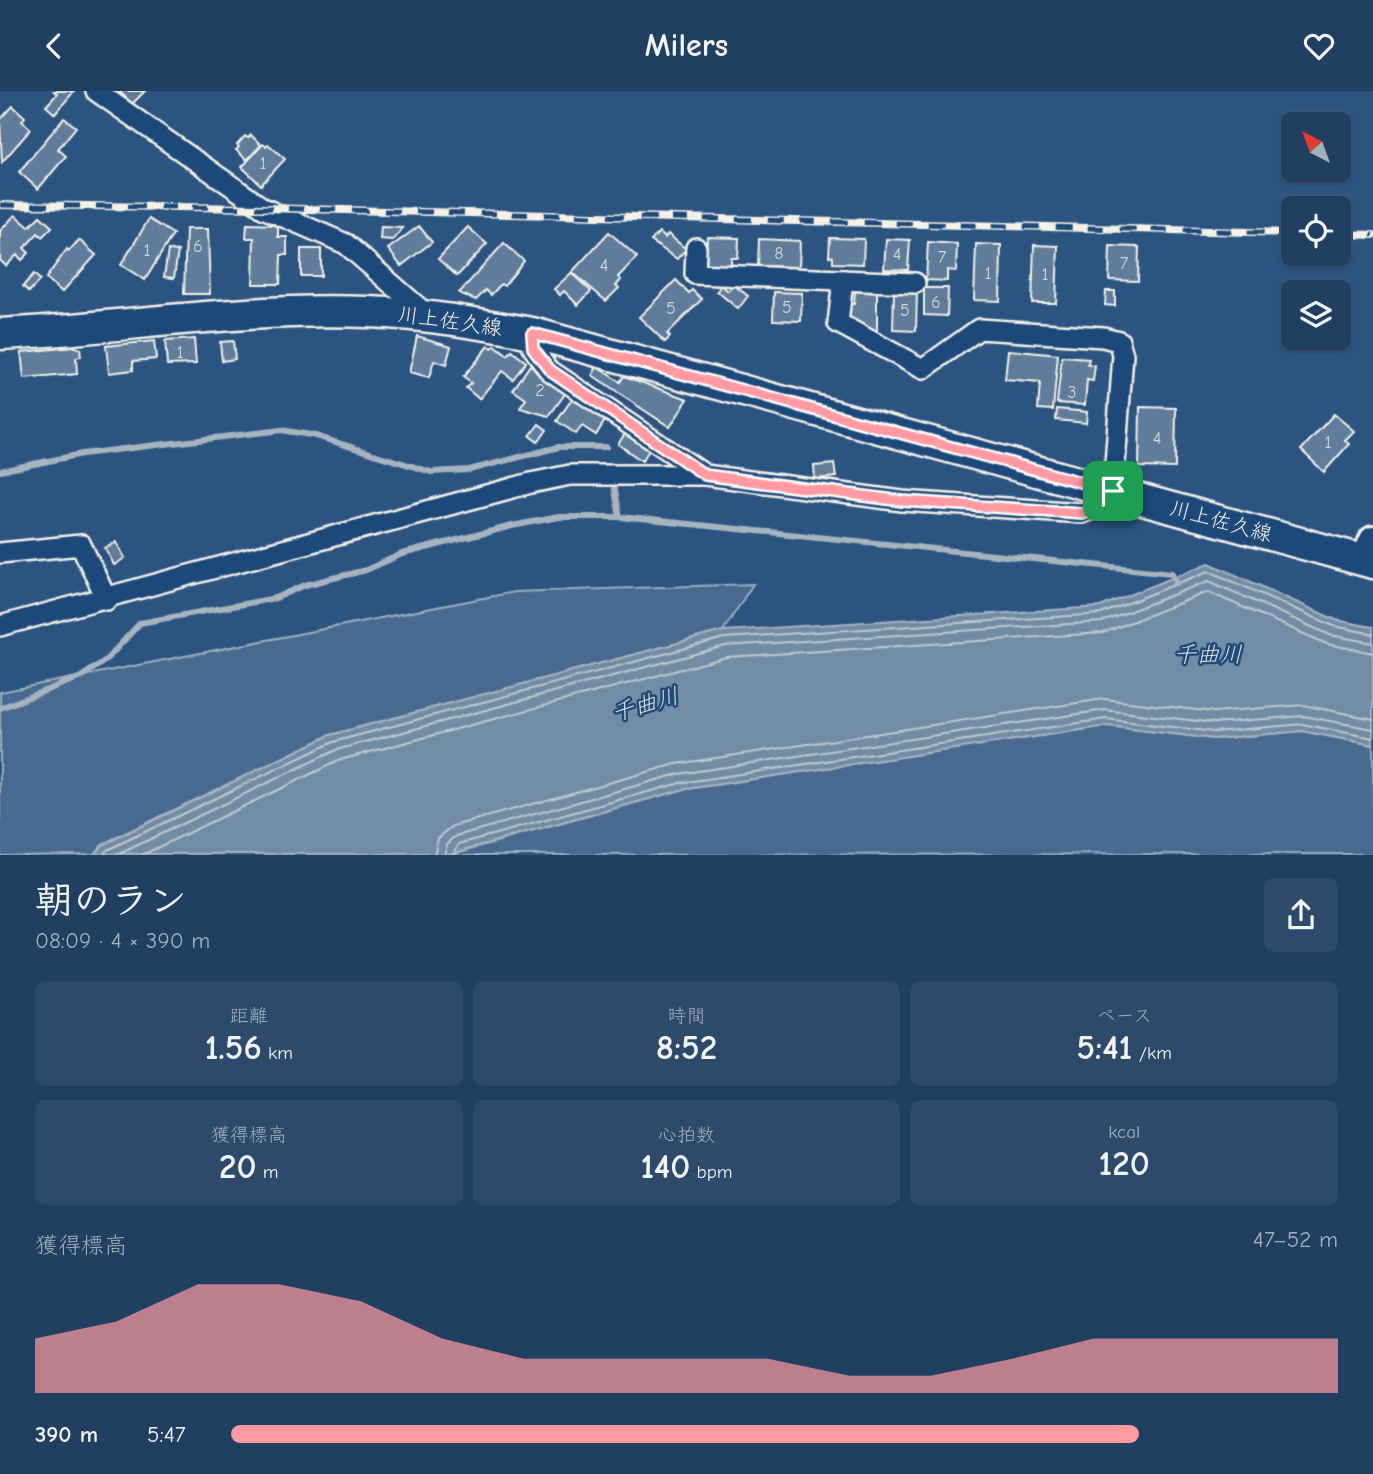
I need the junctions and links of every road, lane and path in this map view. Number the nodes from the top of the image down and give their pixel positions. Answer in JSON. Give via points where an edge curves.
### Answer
{"nodes":[{"id":1,"x":96,"y":91,"type":"edge"},
{"id":2,"x":696,"y":248,"type":"dead end"},
{"id":3,"x":843,"y":280,"type":"junction"},
{"id":4,"x":915,"y":283,"type":"dead end"},
{"id":5,"x":427,"y":315,"type":"junction"},
{"id":6,"x":532,"y":333,"type":"junction"},
{"id":7,"x":0,"y":334,"type":"edge"},
{"id":8,"x":705,"y":475,"type":"junction"},
{"id":9,"x":1113,"y":491,"type":"junction"},
{"id":10,"x":0,"y":553,"type":"edge"},
{"id":11,"x":1370,"y":554,"type":"edge"},
{"id":12,"x":107,"y":600,"type":"junction"},
{"id":13,"x":0,"y":626,"type":"edge"}],
"edges":[{"from":1,"to":5,"type":"street","via":[[263,208],[346,244]]},
{"from":2,"to":3,"type":"street","via":[[695,274]]},
{"from":3,"to":4,"type":"street"},
{"from":3,"to":9,"type":"street","via":[[838,323],[923,369],[979,329],[1119,341],[1123,355]]},
{"from":5,"to":6,"type":"main road","name":"川上佐久線"},
{"from":5,"to":7,"type":"main road","name":"川上佐久線","via":[[255,313]]},
{"from":6,"to":8,"type":"street","via":[[533,348],[550,370]]},
{"from":6,"to":9,"type":"main road","name":"川上佐久線"},
{"from":8,"to":9,"type":"street","via":[[888,499],[1082,513],[1106,504]]},
{"from":8,"to":12,"type":"street","via":[[570,475],[531,482]]},
{"from":9,"to":11,"type":"main road","name":"川上佐久線"},
{"from":10,"to":12,"type":"street","via":[[81,545]]},
{"from":12,"to":13,"type":"street"}]}
